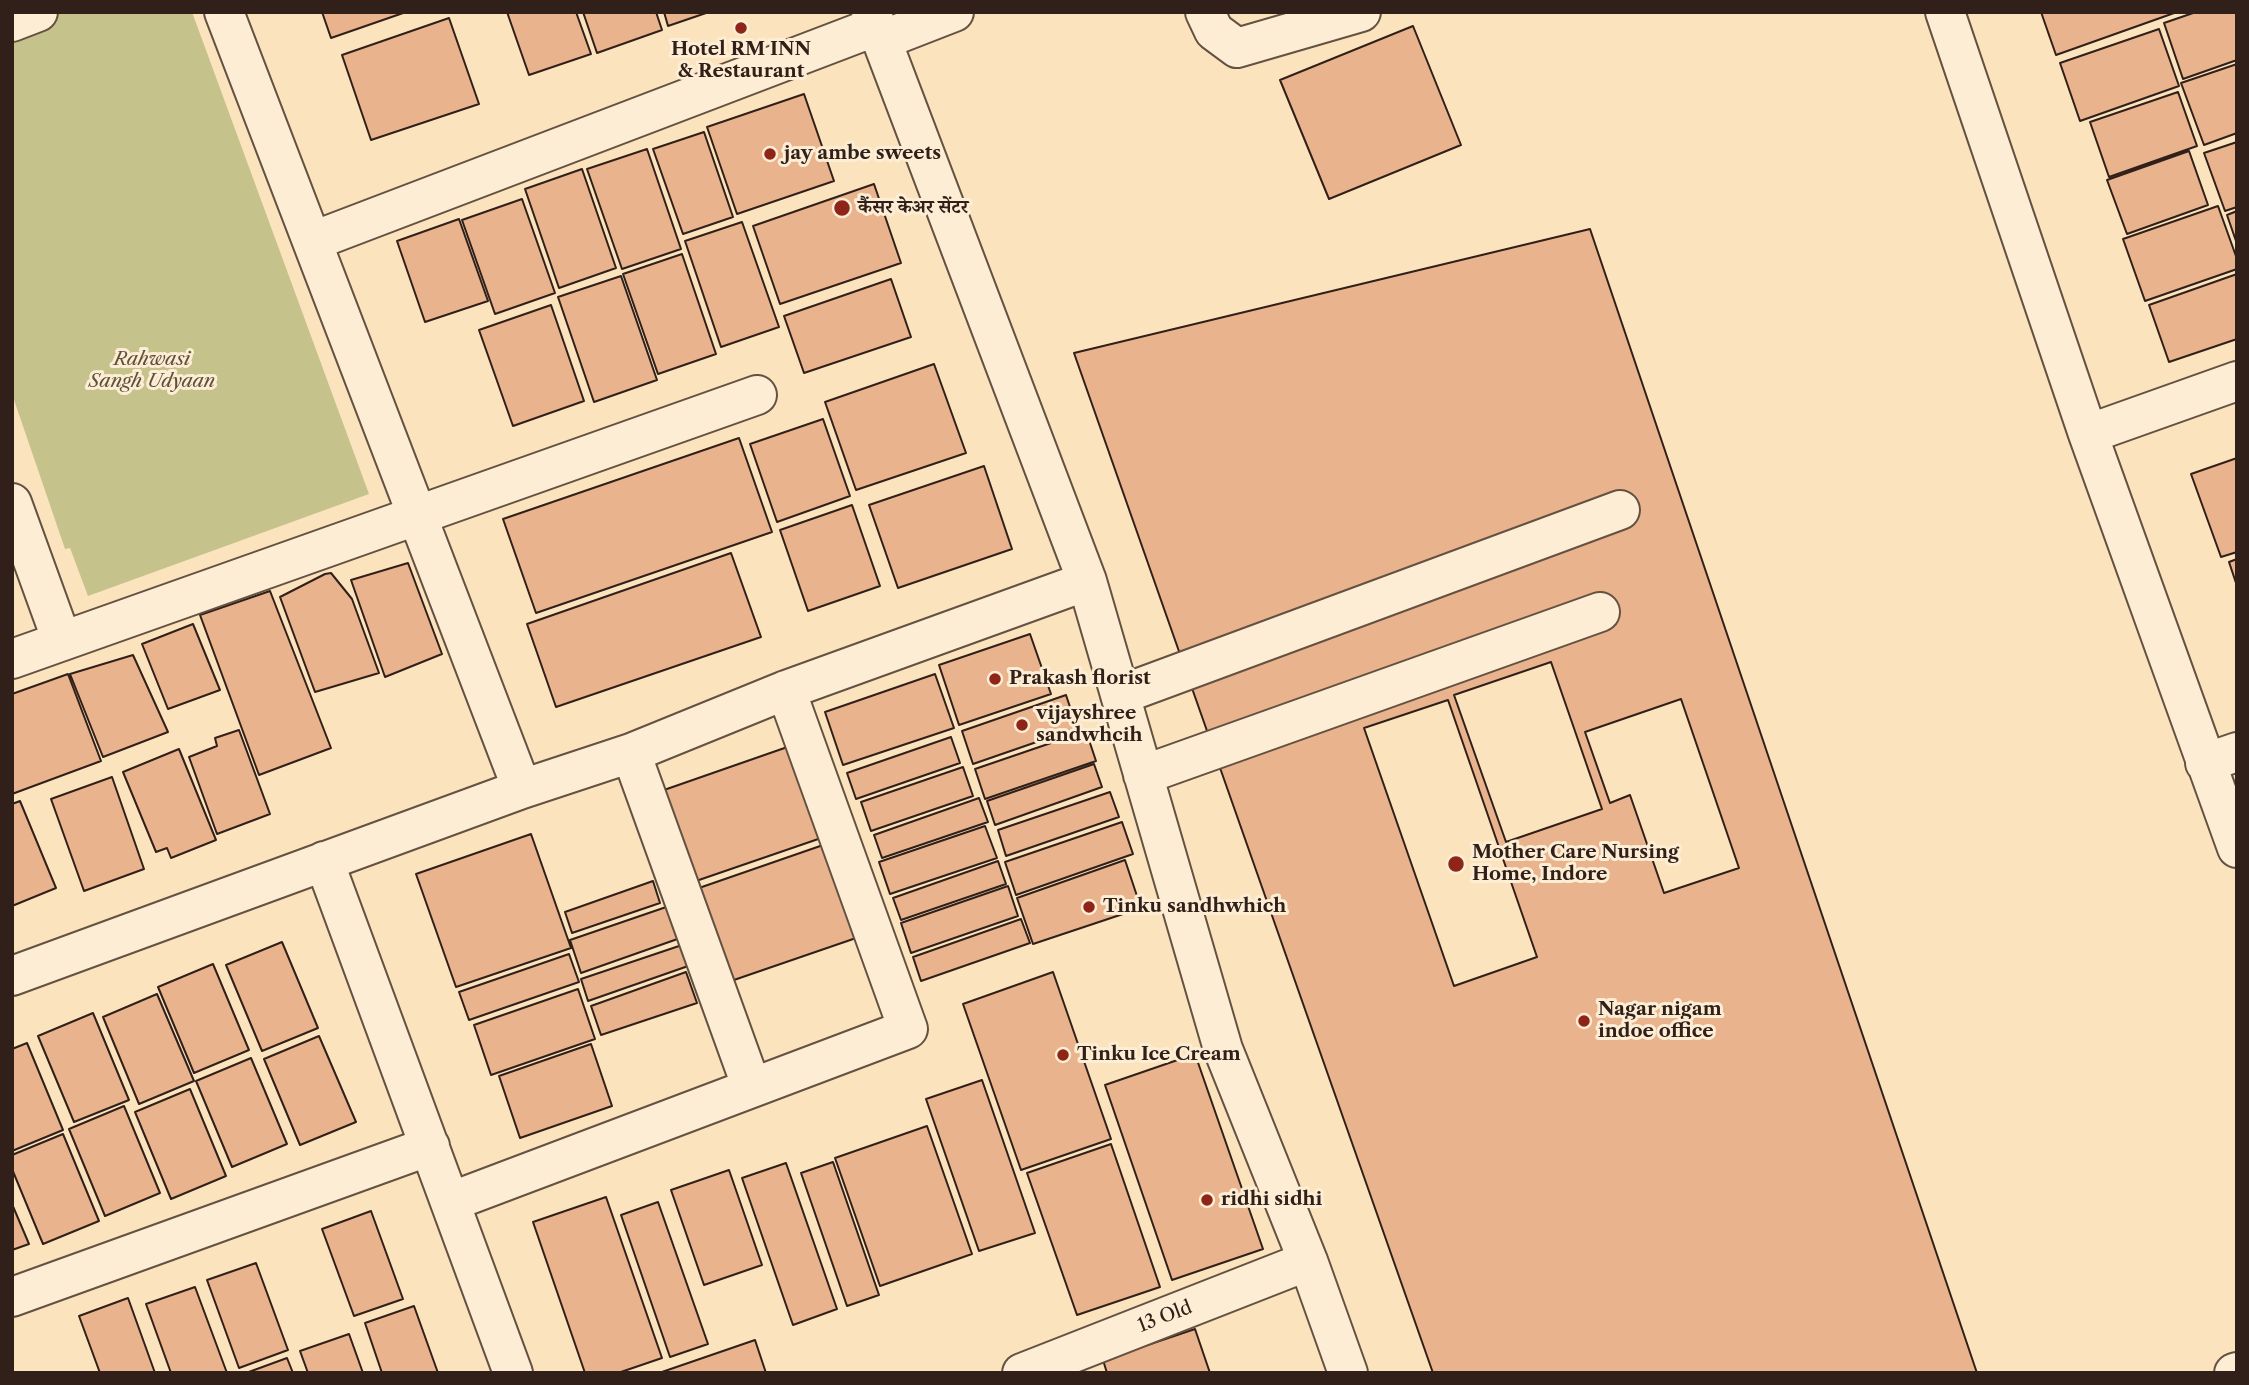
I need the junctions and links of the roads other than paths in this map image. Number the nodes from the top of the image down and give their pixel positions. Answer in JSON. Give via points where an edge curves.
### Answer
{"nodes":[{"id":1,"x":38,"y":12,"type":"edge"},
{"id":2,"x":224,"y":12,"type":"edge"},
{"id":3,"x":954,"y":12,"type":"edge"},
{"id":4,"x":1205,"y":12,"type":"edge"},
{"id":5,"x":1361,"y":12,"type":"edge"},
{"id":6,"x":1945,"y":12,"type":"edge"},
{"id":7,"x":12,"y":22,"type":"edge"},
{"id":8,"x":877,"y":26,"type":"edge"},
{"id":9,"x":313,"y":241,"type":"junction"},
{"id":10,"x":2237,"y":382,"type":"edge"},
{"id":11,"x":757,"y":395,"type":"dead end"},
{"id":12,"x":2088,"y":434,"type":"junction"},
{"id":13,"x":12,"y":503,"type":"edge"},
{"id":14,"x":1620,"y":510,"type":"dead end"},
{"id":15,"x":417,"y":515,"type":"junction"},
{"id":16,"x":1087,"y":581,"type":"junction"},
{"id":17,"x":1601,"y":612,"type":"dead end"},
{"id":18,"x":62,"y":641,"type":"junction"},
{"id":19,"x":12,"y":659,"type":"edge"},
{"id":20,"x":786,"y":691,"type":"junction"},
{"id":21,"x":1120,"y":695,"type":"junction"},
{"id":22,"x":631,"y":753,"type":"junction"},
{"id":23,"x":2221,"y":757,"type":"edge"},
{"id":24,"x":1143,"y":775,"type":"junction"},
{"id":25,"x":522,"y":789,"type":"junction"},
{"id":26,"x":2237,"y":848,"type":"edge"},
{"id":27,"x":324,"y":861,"type":"junction"},
{"id":28,"x":12,"y":976,"type":"edge"},
{"id":29,"x":752,"y":1088,"type":"junction"},
{"id":30,"x":430,"y":1146,"type":"junction"},
{"id":31,"x":450,"y":1202,"type":"junction"},
{"id":32,"x":1308,"y":1261,"type":"junction"},
{"id":33,"x":12,"y":1297,"type":"edge"},
{"id":34,"x":513,"y":1373,"type":"edge"},
{"id":35,"x":1022,"y":1373,"type":"edge"},
{"id":36,"x":1348,"y":1373,"type":"edge"}],
"edges":[{"from":1,"to":7,"type":"street"},
{"from":2,"to":9,"type":"street"},
{"from":3,"to":8,"type":"street"},
{"from":4,"to":5,"type":"street","via":[[1213,31],[1237,48]]},
{"from":6,"to":12,"type":"street"},
{"from":8,"to":9,"type":"street"},
{"from":8,"to":16,"type":"street"},
{"from":9,"to":15,"type":"street"},
{"from":10,"to":12,"type":"street"},
{"from":11,"to":15,"type":"street"},
{"from":12,"to":23,"type":"street"},
{"from":13,"to":18,"type":"street"},
{"from":14,"to":21,"type":"street"},
{"from":15,"to":18,"type":"street"},
{"from":15,"to":25,"type":"street"},
{"from":16,"to":20,"type":"street"},
{"from":16,"to":21,"type":"street"},
{"from":17,"to":24,"type":"street"},
{"from":18,"to":19,"type":"street"},
{"from":20,"to":22,"type":"street"},
{"from":20,"to":29,"type":"street","via":[[908,1029]]},
{"from":21,"to":24,"type":"street"},
{"from":22,"to":25,"type":"street"},
{"from":22,"to":29,"type":"street"},
{"from":23,"to":26,"type":"street"},
{"from":24,"to":32,"type":"street","via":[[1223,1049]]},
{"from":25,"to":27,"type":"street"},
{"from":27,"to":28,"type":"street"},
{"from":27,"to":30,"type":"street"},
{"from":29,"to":31,"type":"street"},
{"from":30,"to":31,"type":"street"},
{"from":30,"to":33,"type":"street"},
{"from":31,"to":34,"type":"street"},
{"from":32,"to":35,"type":"street","name":"13 Old"},
{"from":32,"to":36,"type":"street"}]}
